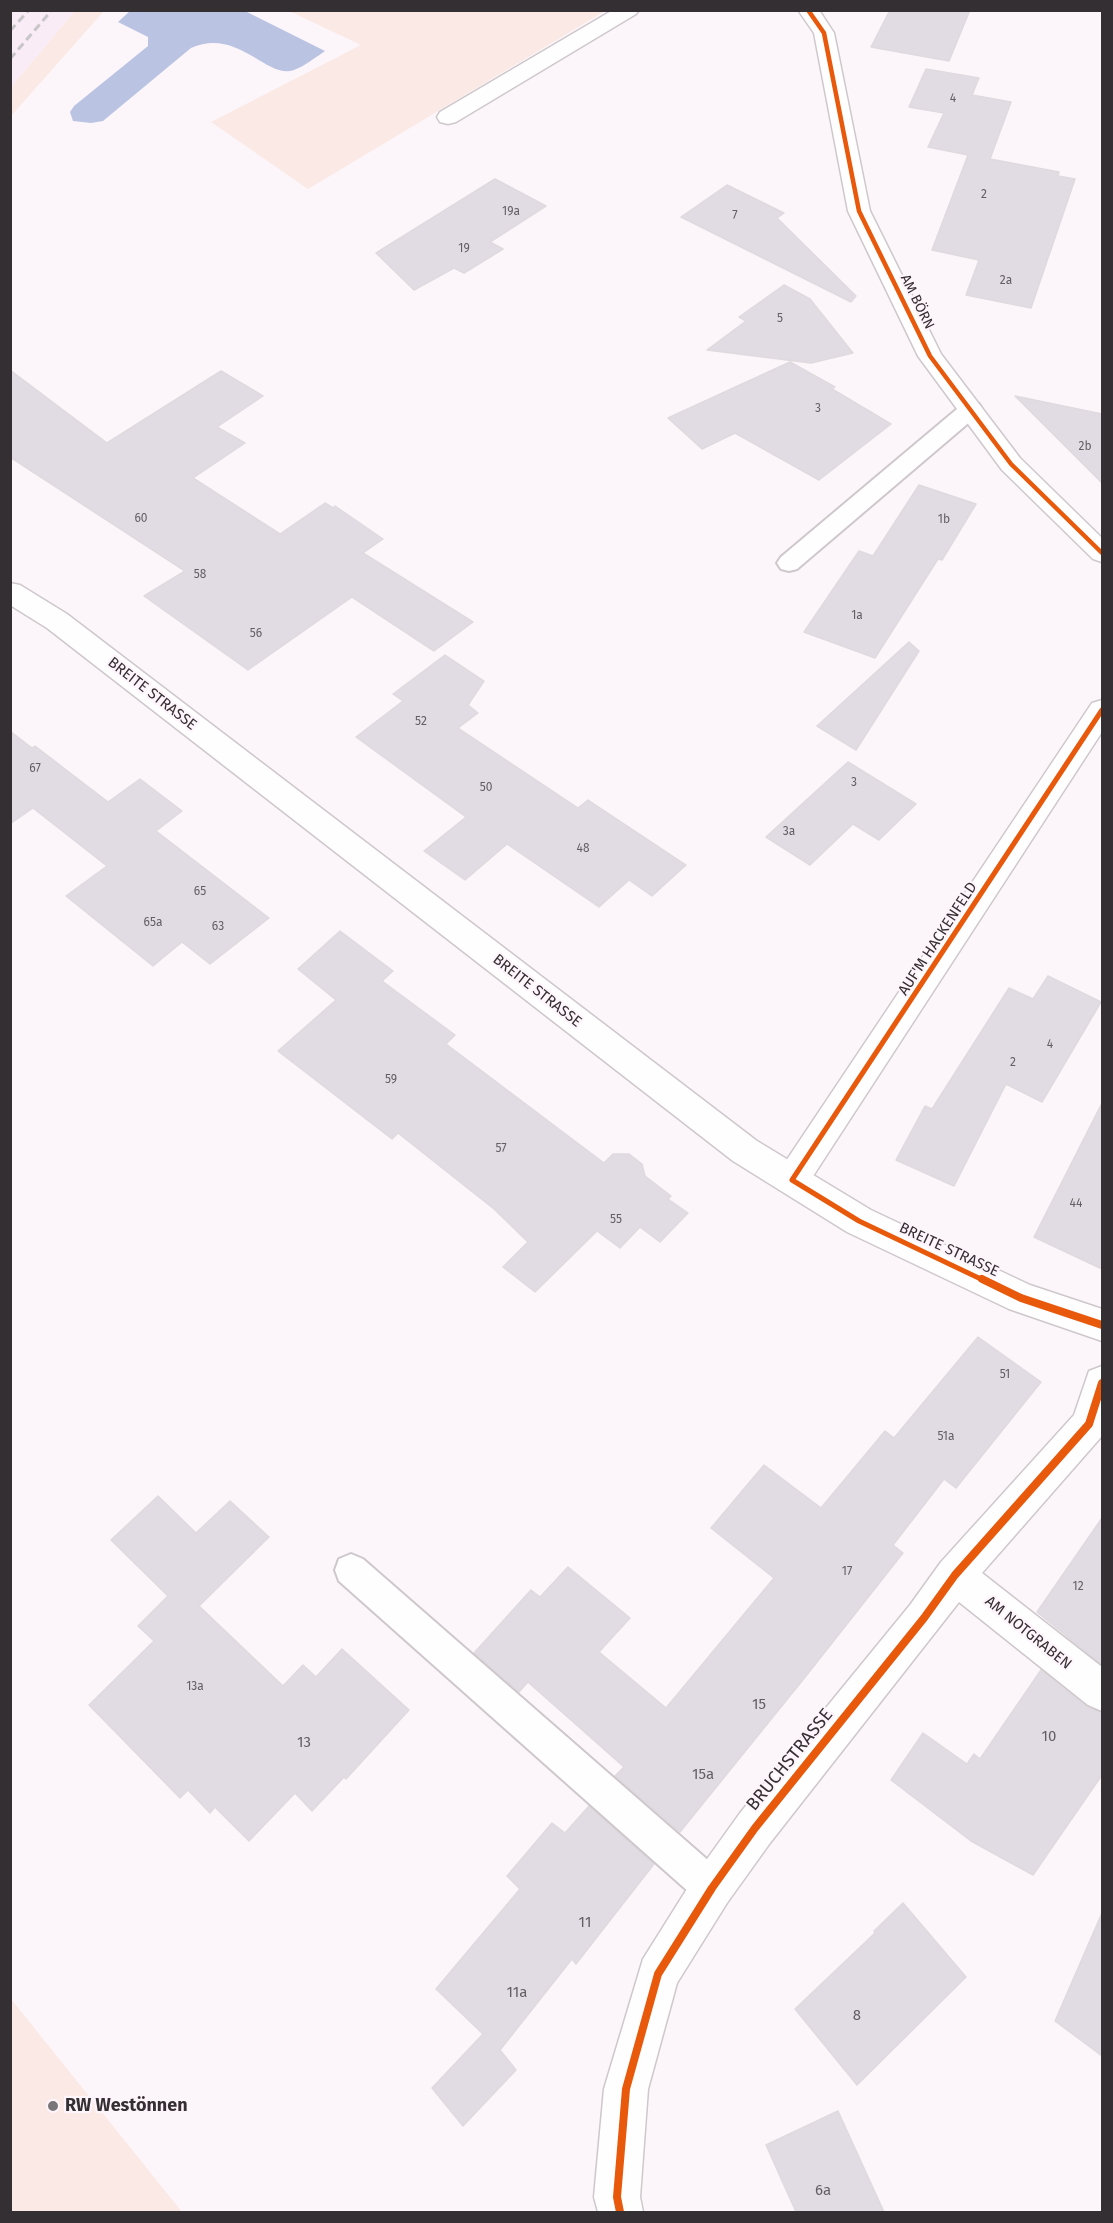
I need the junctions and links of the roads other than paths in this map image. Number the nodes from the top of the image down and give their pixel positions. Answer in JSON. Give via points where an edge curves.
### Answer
{"nodes":[{"id":1,"x":629,"y":10,"type":"edge"},
{"id":2,"x":808,"y":10,"type":"edge"},
{"id":3,"x":448,"y":117,"type":"dead end"},
{"id":4,"x":970,"y":410,"type":"junction"},
{"id":5,"x":1102,"y":553,"type":"edge"},
{"id":6,"x":789,"y":563,"type":"dead end"},
{"id":7,"x":10,"y":592,"type":"edge"},
{"id":8,"x":1102,"y":710,"type":"edge"},
{"id":9,"x":792,"y":1180,"type":"junction"},
{"id":10,"x":1102,"y":1325,"type":"edge"},
{"id":11,"x":1102,"y":1383,"type":"edge"},
{"id":12,"x":351,"y":1570,"type":"dead end"},
{"id":13,"x":955,"y":1575,"type":"junction"},
{"id":14,"x":1102,"y":1691,"type":"edge"},
{"id":15,"x":712,"y":1888,"type":"junction"},
{"id":16,"x":620,"y":2212,"type":"edge"}],
"edges":[{"from":1,"to":3,"type":"street"},
{"from":2,"to":4,"type":"street","name":"AM BÖRN","via":[[824,33],[859,211],[930,356]]},
{"from":4,"to":5,"type":"street","name":"AM BÖRN","via":[[1011,464]]},
{"from":4,"to":6,"type":"lane"},
{"from":7,"to":9,"type":"street","name":"BREITE STRASSE","via":[[57,621],[745,1151]]},
{"from":8,"to":9,"type":"street","name":"AUF'M HACKENFELD"},
{"from":9,"to":10,"type":"street","name":"BREITE STRASSE","via":[[859,1221],[1021,1298]]},
{"from":11,"to":13,"type":"street","name":"BRUCHSTRASSE","via":[[1089,1424]]},
{"from":12,"to":15,"type":"lane"},
{"from":13,"to":14,"type":"street","name":"AM NOTGRABEN"},
{"from":13,"to":15,"type":"street","name":"BRUCHSTRASSE","via":[[754,1828]]},
{"from":15,"to":16,"type":"street","name":"BRUCHSTRASSE","via":[[658,1974],[626,2089],[617,2197]]}]}
